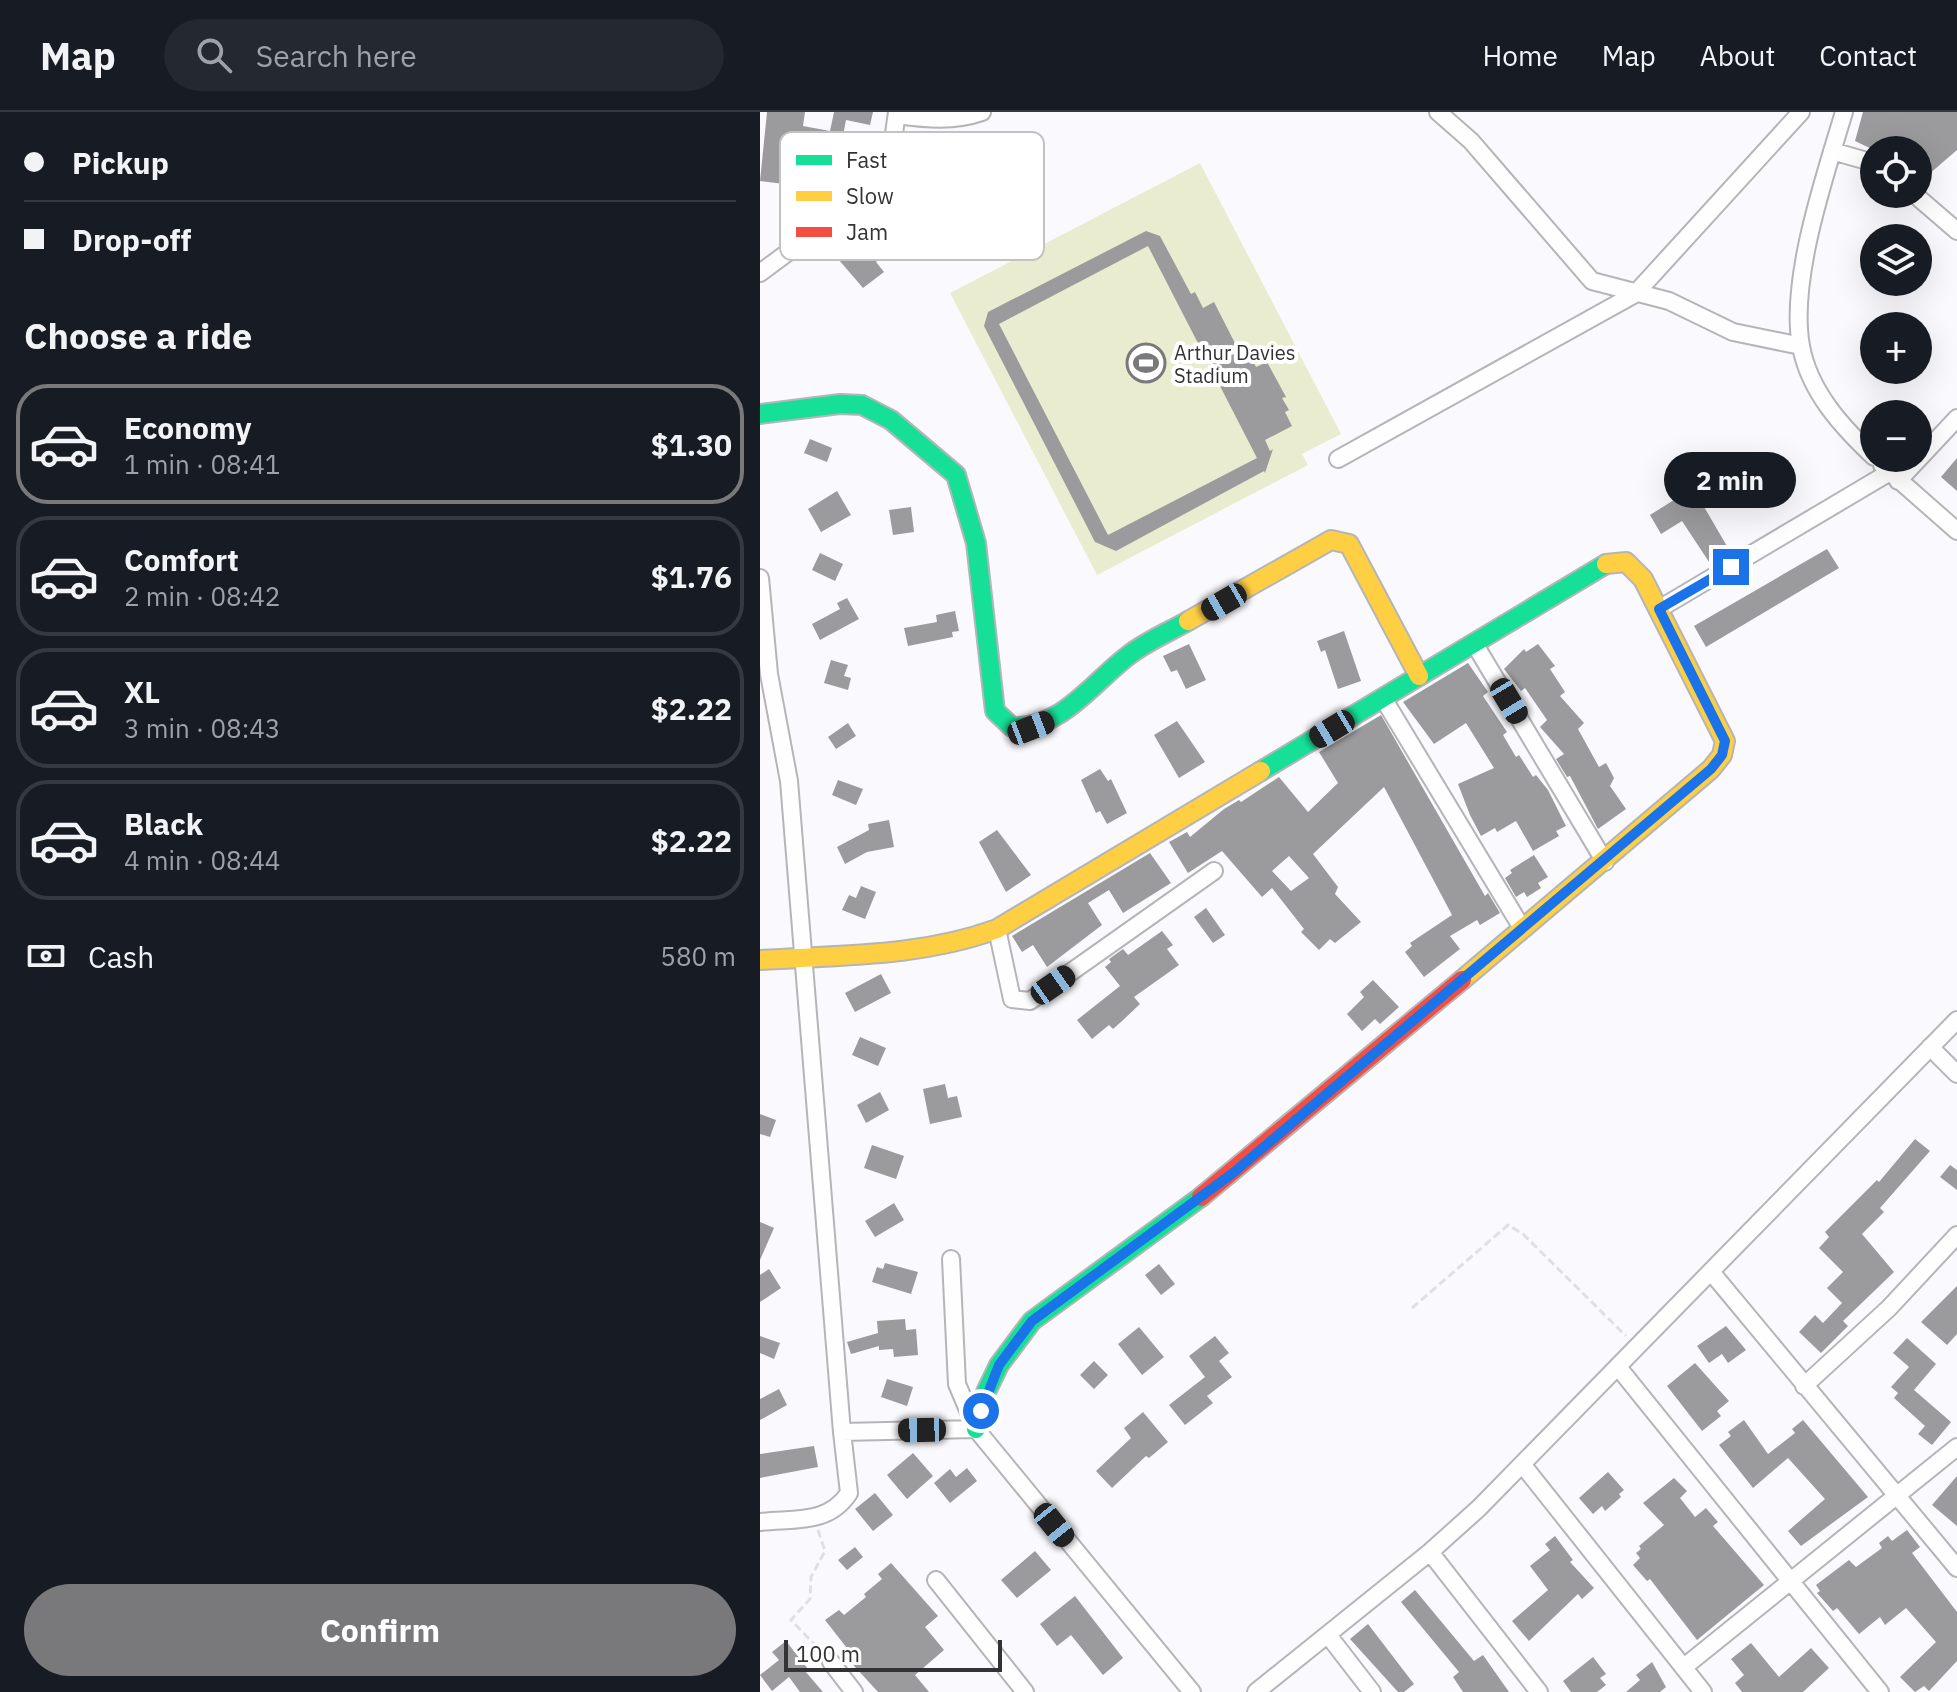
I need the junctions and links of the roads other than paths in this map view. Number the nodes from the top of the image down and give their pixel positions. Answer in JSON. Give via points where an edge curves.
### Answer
{"nodes":[{"id":1,"x":982,"y":112,"type":"edge"},
{"id":2,"x":1438,"y":112,"type":"edge"},
{"id":3,"x":1801,"y":112,"type":"edge"},
{"id":4,"x":1844,"y":112,"type":"edge"},
{"id":5,"x":897,"y":114,"type":"edge"},
{"id":6,"x":1832,"y":151,"type":"junction"},
{"id":7,"x":1860,"y":159,"type":"edge"},
{"id":8,"x":1930,"y":208,"type":"edge"},
{"id":9,"x":1957,"y":231,"type":"edge"},
{"id":10,"x":780,"y":258,"type":"edge"},
{"id":11,"x":760,"y":273,"type":"edge"},
{"id":12,"x":1635,"y":294,"type":"junction"},
{"id":13,"x":1801,"y":346,"type":"junction"},
{"id":14,"x":760,"y":414,"type":"edge"},
{"id":15,"x":1957,"y":418,"type":"edge"},
{"id":16,"x":1860,"y":442,"type":"edge"},
{"id":17,"x":1338,"y":459,"type":"dead end"},
{"id":18,"x":1889,"y":472,"type":"edge"},
{"id":19,"x":1894,"y":477,"type":"junction"},
{"id":20,"x":1957,"y":531,"type":"edge"},
{"id":21,"x":760,"y":578,"type":"edge"},
{"id":22,"x":1659,"y":609,"type":"junction"},
{"id":23,"x":1474,"y":643,"type":"junction"},
{"id":24,"x":1419,"y":676,"type":"junction"},
{"id":25,"x":1383,"y":698,"type":"junction"},
{"id":26,"x":1605,"y":862,"type":"junction"},
{"id":27,"x":1214,"y":871,"type":"dead end"},
{"id":28,"x":1522,"y":928,"type":"junction"},
{"id":29,"x":997,"y":929,"type":"junction"},
{"id":30,"x":804,"y":956,"type":"junction"},
{"id":31,"x":760,"y":960,"type":"edge"},
{"id":32,"x":1957,"y":1020,"type":"edge"},
{"id":33,"x":1930,"y":1047,"type":"junction"},
{"id":34,"x":1957,"y":1074,"type":"edge"},
{"id":35,"x":1957,"y":1235,"type":"edge"},
{"id":36,"x":951,"y":1259,"type":"dead end"},
{"id":37,"x":1712,"y":1273,"type":"junction"},
{"id":38,"x":1618,"y":1367,"type":"junction"},
{"id":39,"x":1804,"y":1386,"type":"junction"},
{"id":40,"x":976,"y":1429,"type":"junction"},
{"id":41,"x":842,"y":1432,"type":"junction"},
{"id":42,"x":1957,"y":1447,"type":"edge"},
{"id":43,"x":1522,"y":1464,"type":"junction"},
{"id":44,"x":1895,"y":1494,"type":"junction"},
{"id":45,"x":760,"y":1522,"type":"edge"},
{"id":46,"x":1430,"y":1552,"type":"junction"},
{"id":47,"x":1957,"y":1568,"type":"edge"},
{"id":48,"x":936,"y":1580,"type":"dead end"},
{"id":49,"x":1789,"y":1581,"type":"junction"},
{"id":50,"x":1328,"y":1635,"type":"junction"},
{"id":51,"x":831,"y":1662,"type":"road end"},
{"id":52,"x":1684,"y":1667,"type":"junction"},
{"id":53,"x":1694,"y":1689,"type":"edge"},
{"id":54,"x":854,"y":1692,"type":"edge"},
{"id":55,"x":1025,"y":1692,"type":"edge"},
{"id":56,"x":1192,"y":1692,"type":"edge"},
{"id":57,"x":1256,"y":1692,"type":"edge"},
{"id":58,"x":1372,"y":1692,"type":"edge"},
{"id":59,"x":1539,"y":1692,"type":"edge"},
{"id":60,"x":1880,"y":1692,"type":"edge"}],
"edges":[{"from":1,"to":5,"type":"street","via":[[936,120]]},
{"from":2,"to":12,"type":"street","via":[[1471,141],[1592,281]]},
{"from":3,"to":12,"type":"street"},
{"from":4,"to":6,"type":"street"},
{"from":6,"to":7,"type":"street"},
{"from":6,"to":13,"type":"street","via":[[1805,264]]},
{"from":8,"to":9,"type":"street"},
{"from":10,"to":11,"type":"street"},
{"from":12,"to":13,"type":"street","via":[[1669,301],[1733,332]]},
{"from":12,"to":17,"type":"street"},
{"from":13,"to":16,"type":"street","via":[[1823,399]]},
{"from":14,"to":24,"type":"street","via":[[862,405],[891,420],[956,475],[976,543],[995,711],[1012,727],[1031,728],[1055,718],[1131,653],[1331,540],[1349,544]]},
{"from":15,"to":19,"type":"street"},
{"from":18,"to":19,"type":"street"},
{"from":19,"to":20,"type":"street"},
{"from":19,"to":22,"type":"street"},
{"from":21,"to":30,"type":"street","via":[[769,674],[789,781]]},
{"from":22,"to":23,"type":"street","via":[[1634,567],[1618,559]]},
{"from":22,"to":26,"type":"street","via":[[1725,748],[1711,769]]},
{"from":23,"to":24,"type":"street"},
{"from":23,"to":26,"type":"street"},
{"from":24,"to":25,"type":"street"},
{"from":25,"to":28,"type":"street"},
{"from":25,"to":29,"type":"street"},
{"from":26,"to":28,"type":"street"},
{"from":27,"to":29,"type":"street","via":[[1030,1001],[1012,999]]},
{"from":28,"to":40,"type":"street","via":[[1209,1192],[1032,1321],[999,1365]]},
{"from":29,"to":30,"type":"street","via":[[945,948]]},
{"from":30,"to":31,"type":"street"},
{"from":30,"to":41,"type":"street"},
{"from":32,"to":33,"type":"street"},
{"from":33,"to":34,"type":"street"},
{"from":33,"to":37,"type":"street"},
{"from":35,"to":39,"type":"street","via":[[1889,1308]]},
{"from":36,"to":40,"type":"street","via":[[957,1384]]},
{"from":37,"to":38,"type":"street"},
{"from":37,"to":39,"type":"street"},
{"from":38,"to":43,"type":"street"},
{"from":38,"to":49,"type":"street"},
{"from":39,"to":44,"type":"street"},
{"from":40,"to":41,"type":"street"},
{"from":40,"to":56,"type":"street"},
{"from":41,"to":45,"type":"street","via":[[849,1493],[830,1514]]},
{"from":42,"to":44,"type":"street"},
{"from":43,"to":46,"type":"street"},
{"from":43,"to":52,"type":"street"},
{"from":44,"to":47,"type":"street"},
{"from":44,"to":49,"type":"street"},
{"from":46,"to":50,"type":"street"},
{"from":46,"to":59,"type":"street"},
{"from":48,"to":55,"type":"street"},
{"from":49,"to":52,"type":"street"},
{"from":49,"to":60,"type":"street"},
{"from":50,"to":57,"type":"street"},
{"from":50,"to":58,"type":"street"},
{"from":51,"to":54,"type":"street"},
{"from":52,"to":53,"type":"street"}]}
